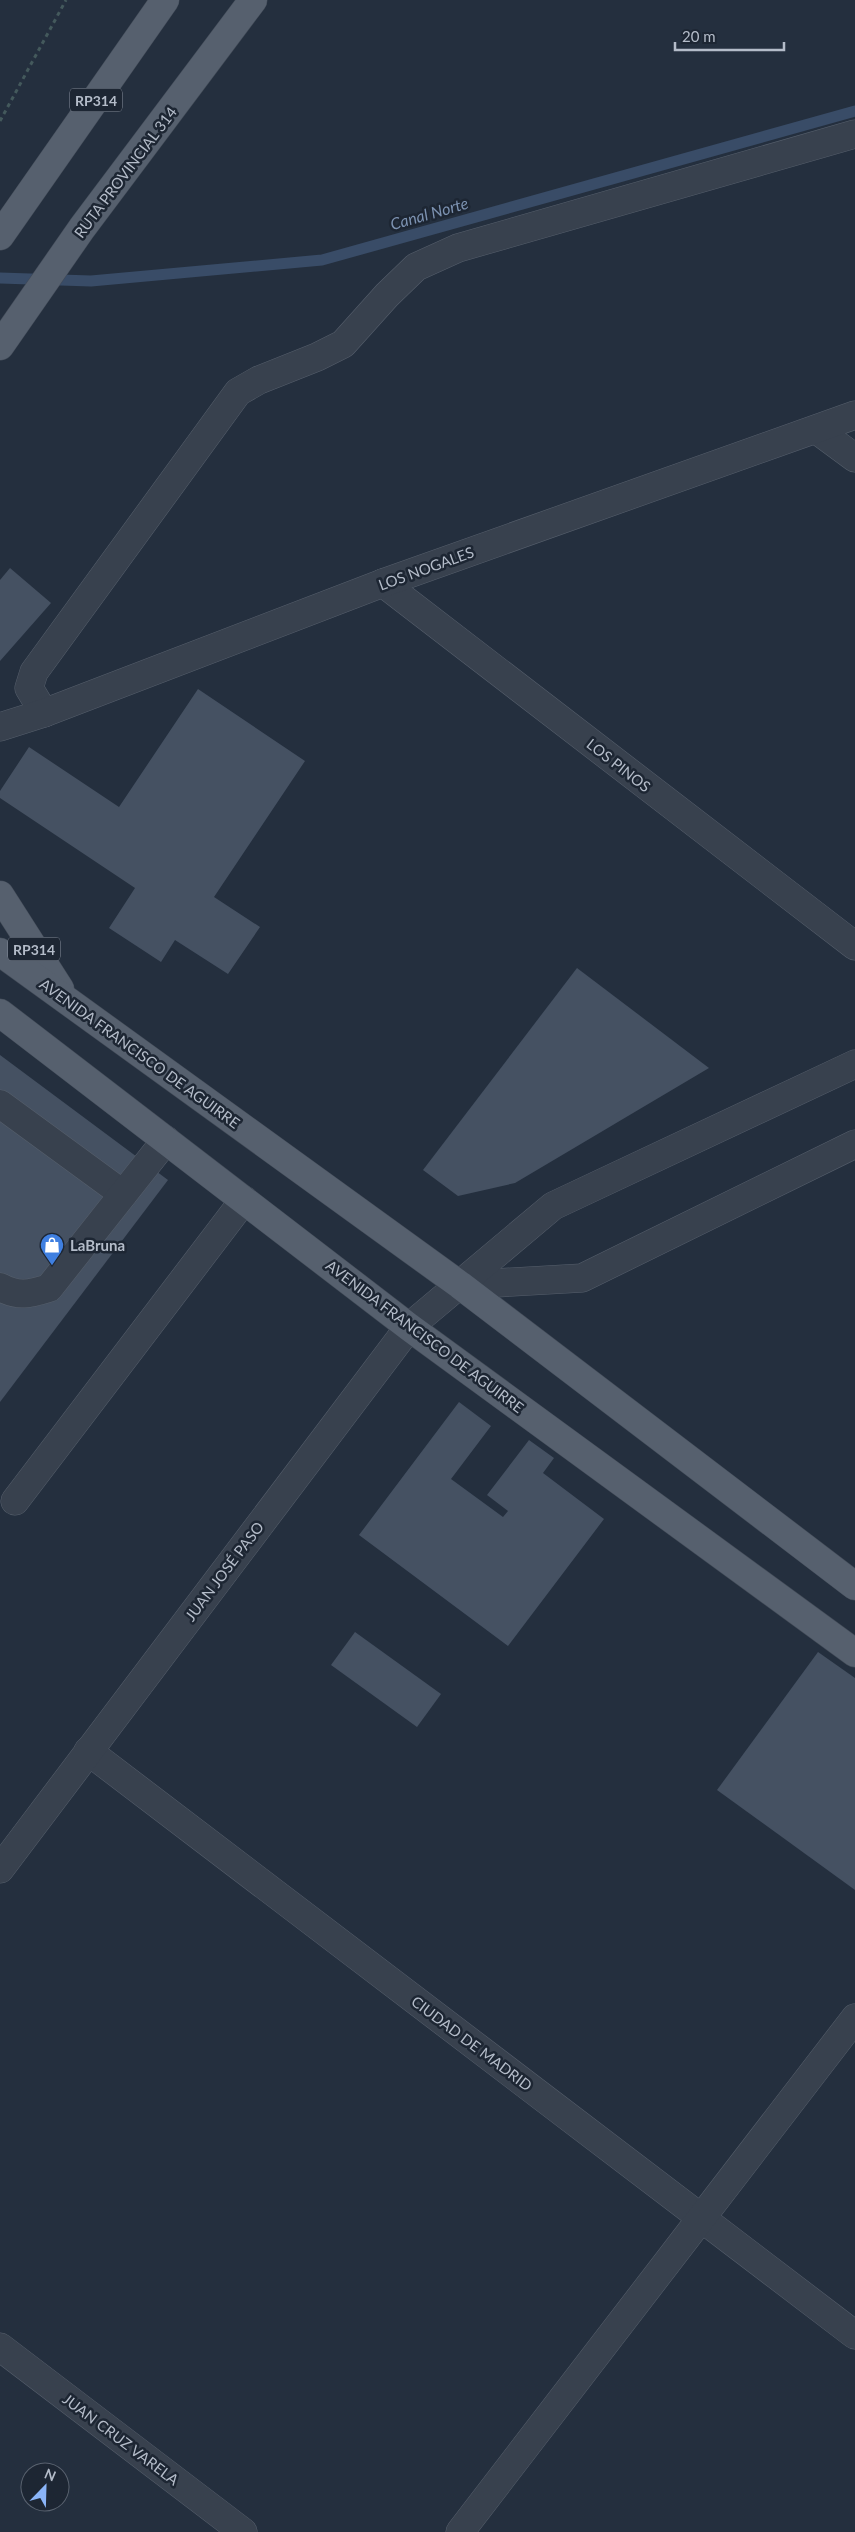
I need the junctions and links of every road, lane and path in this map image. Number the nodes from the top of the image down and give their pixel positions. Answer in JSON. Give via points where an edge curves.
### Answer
{"nodes":[{"id":1,"x":66,"y":0,"type":"edge"},
{"id":2,"x":165,"y":0,"type":"edge"},
{"id":3,"x":253,"y":0,"type":"edge"},
{"id":4,"x":0,"y":121,"type":"edge"},
{"id":5,"x":855,"y":134,"type":"edge"},
{"id":6,"x":0,"y":236,"type":"edge"},
{"id":7,"x":0,"y":346,"type":"edge"},
{"id":8,"x":855,"y":415,"type":"edge"},
{"id":9,"x":817,"y":430,"type":"junction"},
{"id":10,"x":855,"y":458,"type":"edge"},
{"id":11,"x":383,"y":583,"type":"junction"},
{"id":12,"x":44,"y":713,"type":"junction"},
{"id":13,"x":0,"y":726,"type":"edge"},
{"id":14,"x":0,"y":895,"type":"edge"},
{"id":15,"x":855,"y":946,"type":"edge"},
{"id":16,"x":0,"y":952,"type":"edge"},
{"id":17,"x":69,"y":1002,"type":"junction"},
{"id":18,"x":0,"y":1013,"type":"edge"},
{"id":19,"x":855,"y":1064,"type":"edge"},
{"id":20,"x":0,"y":1104,"type":"edge"},
{"id":21,"x":166,"y":1140,"type":"junction"},
{"id":22,"x":855,"y":1144,"type":"edge"},
{"id":23,"x":123,"y":1194,"type":"junction"},
{"id":24,"x":244,"y":1200,"type":"junction"},
{"id":25,"x":460,"y":1284,"type":"junction"},
{"id":26,"x":0,"y":1287,"type":"edge"},
{"id":27,"x":410,"y":1327,"type":"junction"},
{"id":28,"x":15,"y":1501,"type":"dead end"},
{"id":29,"x":855,"y":1586,"type":"edge"},
{"id":30,"x":855,"y":1653,"type":"edge"},
{"id":31,"x":88,"y":1751,"type":"junction"},
{"id":32,"x":0,"y":1869,"type":"edge"},
{"id":33,"x":855,"y":2018,"type":"edge"},
{"id":34,"x":700,"y":2217,"type":"junction"},
{"id":35,"x":855,"y":2335,"type":"edge"},
{"id":36,"x":0,"y":2347,"type":"edge"},
{"id":37,"x":243,"y":2532,"type":"edge"},
{"id":38,"x":460,"y":2532,"type":"edge"}],
"edges":[{"from":1,"to":4,"type":"path"},
{"from":2,"to":6,"type":"main road","number":"RP314"},
{"from":3,"to":7,"type":"main road","name":"RUTA PROVINCIAL 314","via":[[82,228]]},
{"from":5,"to":12,"type":"street","via":[[458,248],[416,267],[343,344],[258,380],[238,392],[34,672],[29,688]]},
{"from":8,"to":9,"type":"street","name":"LOS NOGALES"},
{"from":9,"to":10,"type":"street"},
{"from":9,"to":11,"type":"street","name":"LOS NOGALES"},
{"from":11,"to":12,"type":"street","name":"LOS NOGALES"},
{"from":11,"to":15,"type":"street","name":"LOS PINOS"},
{"from":12,"to":13,"type":"street","name":"LOS NOGALES"},
{"from":14,"to":17,"type":"main road","number":"RP314"},
{"from":16,"to":17,"type":"main road","name":"AVENIDA FRANCISCO DE AGUIRRE"},
{"from":17,"to":25,"type":"main road","name":"AVENIDA FRANCISCO DE AGUIRRE"},
{"from":18,"to":21,"type":"main road","name":"AVENIDA FRANCISCO DE AGUIRRE"},
{"from":19,"to":25,"type":"street","name":"JUAN JOSÉ PASO","via":[[553,1206]]},
{"from":20,"to":23,"type":"street"},
{"from":21,"to":23,"type":"street"},
{"from":21,"to":24,"type":"main road","name":"AVENIDA FRANCISCO DE AGUIRRE"},
{"from":22,"to":25,"type":"street","via":[[582,1278]]},
{"from":23,"to":26,"type":"street","via":[[49,1288],[27,1296]]},
{"from":24,"to":27,"type":"main road","name":"AVENIDA FRANCISCO DE AGUIRRE"},
{"from":24,"to":28,"type":"street"},
{"from":25,"to":27,"type":"street","name":"JUAN JOSÉ PASO"},
{"from":25,"to":29,"type":"main road","name":"AVENIDA FRANCISCO DE AGUIRRE"},
{"from":27,"to":30,"type":"main road","name":"AVENIDA FRANCISCO DE AGUIRRE"},
{"from":27,"to":31,"type":"street","name":"JUAN JOSÉ PASO"},
{"from":31,"to":32,"type":"street","name":"JUAN JOSÉ PASO"},
{"from":31,"to":34,"type":"street","name":"CIUDAD DE MADRID"},
{"from":33,"to":34,"type":"street"},
{"from":34,"to":35,"type":"street","name":"CIUDAD DE MADRID"},
{"from":34,"to":38,"type":"street"},
{"from":36,"to":37,"type":"street","name":"JUAN CRUZ VARELA"}]}
